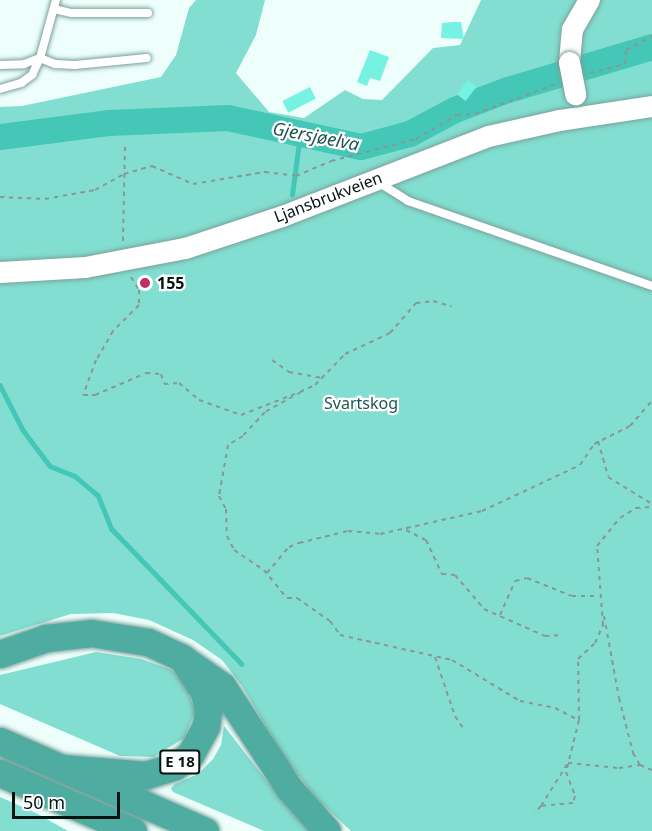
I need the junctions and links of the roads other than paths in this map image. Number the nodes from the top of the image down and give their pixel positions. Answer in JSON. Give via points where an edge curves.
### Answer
{"nodes":[{"id":1,"x":56,"y":0,"type":"edge"},
{"id":2,"x":589,"y":0,"type":"edge"},
{"id":3,"x":54,"y":9,"type":"junction"},
{"id":4,"x":148,"y":13,"type":"dead end"},
{"id":5,"x":40,"y":58,"type":"junction"},
{"id":6,"x":147,"y":58,"type":"dead end"},
{"id":7,"x":0,"y":65,"type":"edge"},
{"id":8,"x":0,"y":89,"type":"edge"},
{"id":9,"x":652,"y":106,"type":"edge"},
{"id":10,"x":580,"y":116,"type":"junction"},
{"id":11,"x":375,"y":179,"type":"junction"},
{"id":12,"x":0,"y":272,"type":"edge"},
{"id":13,"x":652,"y":286,"type":"edge"},
{"id":14,"x":0,"y":654,"type":"edge"},
{"id":15,"x":182,"y":658,"type":"junction"},
{"id":16,"x":0,"y":741,"type":"edge"},
{"id":17,"x":61,"y":768,"type":"junction"},
{"id":18,"x":0,"y":773,"type":"edge"},
{"id":19,"x":133,"y":831,"type":"edge"},
{"id":20,"x":204,"y":831,"type":"edge"},
{"id":21,"x":327,"y":831,"type":"edge"}],
"edges":[{"from":1,"to":3,"type":"lane"},
{"from":2,"to":10,"type":"main road","bridge":true,"via":[[572,29],[568,62]]},
{"from":3,"to":4,"type":"lane","via":[[72,13]]},
{"from":3,"to":5,"type":"lane"},
{"from":5,"to":6,"type":"lane","via":[[75,65]]},
{"from":5,"to":7,"type":"lane","via":[[24,64]]},
{"from":5,"to":8,"type":"lane","via":[[26,79]]},
{"from":9,"to":10,"type":"main road","name":"Ljansbrukveien"},
{"from":10,"to":11,"type":"main road","name":"Ljansbrukveien","via":[[488,136]]},
{"from":11,"to":12,"type":"main road","name":"Ljansbrukveien","via":[[215,239],[67,270]]},
{"from":11,"to":13,"type":"lane","via":[[408,201]]},
{"from":14,"to":15,"type":"highway","via":[[46,638],[92,633],[139,639]]},
{"from":15,"to":17,"type":"highway","number":"E 18","via":[[204,692],[208,710],[203,734],[190,755],[175,766],[146,775]]},
{"from":15,"to":21,"type":"highway","via":[[222,686],[289,788]]},
{"from":16,"to":17,"type":"highway","number":"E 18"},
{"from":17,"to":20,"type":"highway","number":"E 18"},
{"from":18,"to":19,"type":"highway"}]}
